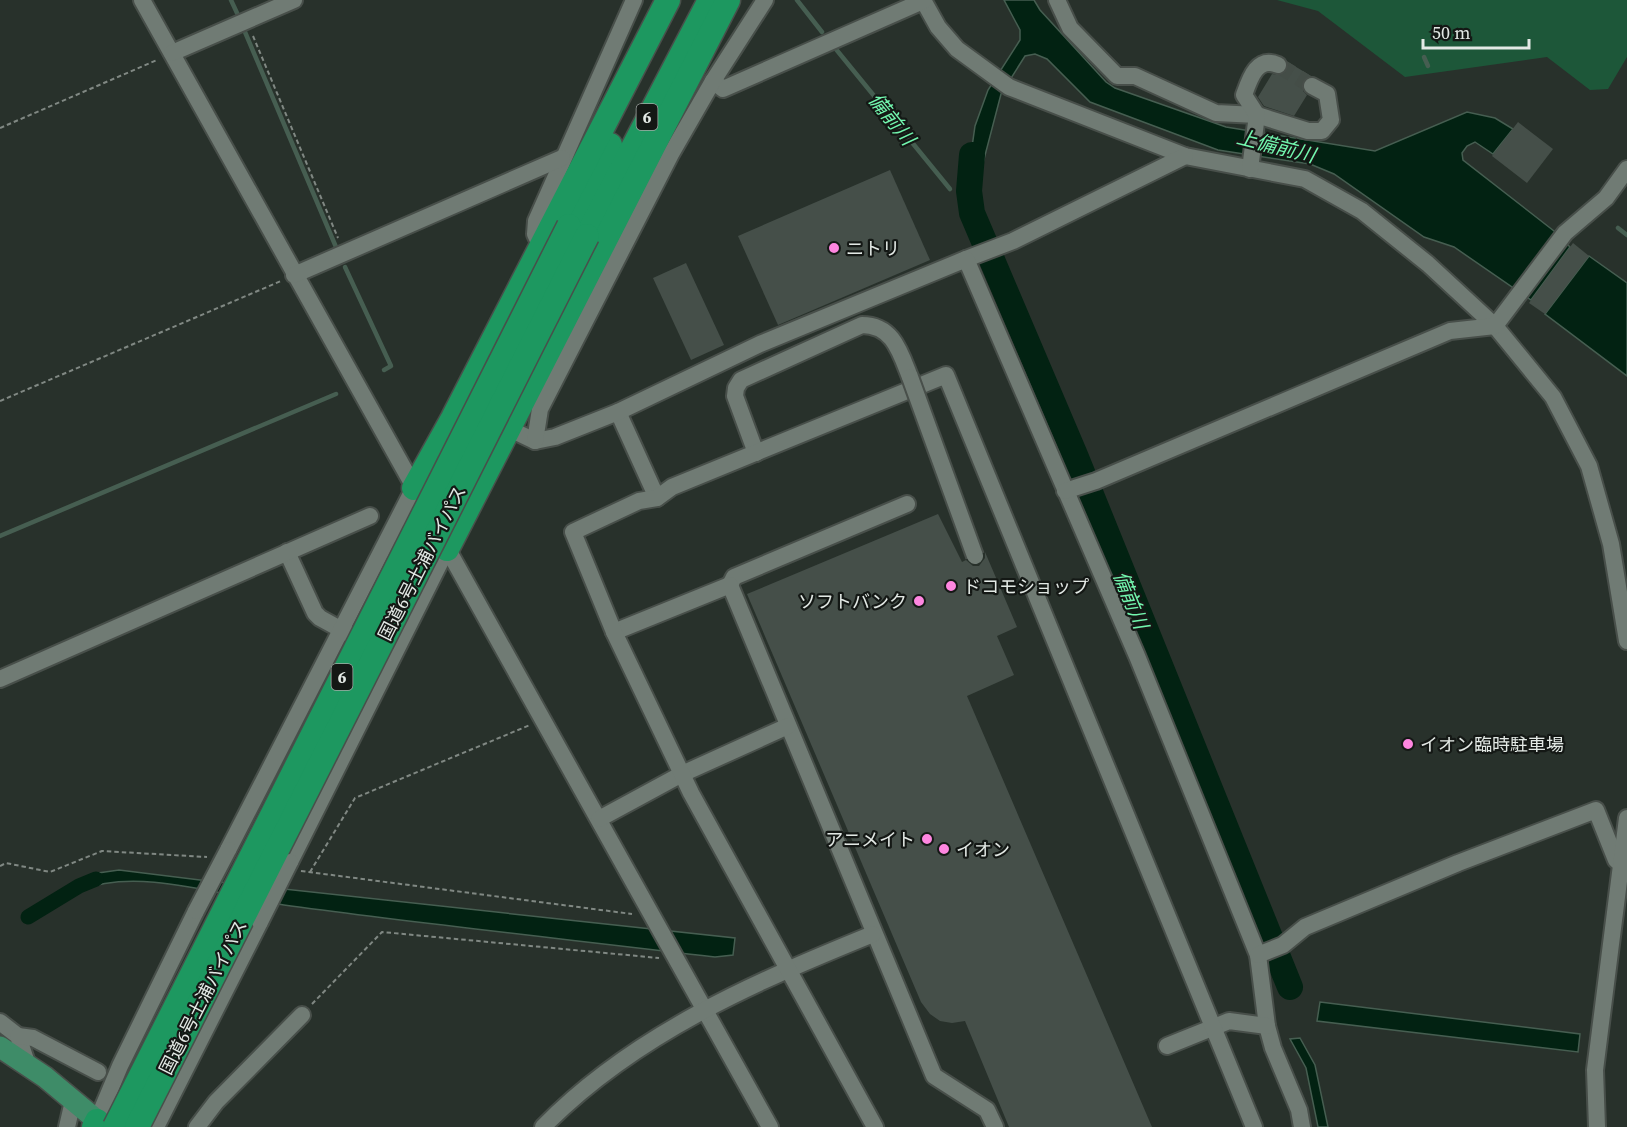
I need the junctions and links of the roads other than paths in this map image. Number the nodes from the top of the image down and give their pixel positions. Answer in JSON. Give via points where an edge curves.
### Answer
{"nodes":[{"id":1,"x":142,"y":0,"type":"edge"},
{"id":2,"x":294,"y":0,"type":"edge"},
{"id":3,"x":634,"y":0,"type":"edge"},
{"id":4,"x":668,"y":0,"type":"edge"},
{"id":5,"x":686,"y":0,"type":"edge"},
{"id":6,"x":710,"y":0,"type":"edge"},
{"id":7,"x":728,"y":0,"type":"edge"},
{"id":8,"x":765,"y":0,"type":"edge"},
{"id":9,"x":1057,"y":0,"type":"edge"},
{"id":10,"x":923,"y":1,"type":"edge"},
{"id":11,"x":172,"y":53,"type":"junction"},
{"id":12,"x":1278,"y":65,"type":"dead end"},
{"id":13,"x":713,"y":81,"type":"junction"},
{"id":14,"x":1312,"y":86,"type":"tunnel mouth"},
{"id":15,"x":1257,"y":120,"type":"junction"},
{"id":16,"x":1185,"y":156,"type":"junction"},
{"id":17,"x":562,"y":158,"type":"junction"},
{"id":18,"x":1251,"y":164,"type":"junction"},
{"id":19,"x":1627,"y":169,"type":"edge"},
{"id":20,"x":578,"y":231,"type":"junction"},
{"id":21,"x":540,"y":245,"type":"junction"},
{"id":22,"x":972,"y":256,"type":"junction"},
{"id":23,"x":294,"y":275,"type":"junction"},
{"id":24,"x":1495,"y":326,"type":"junction"},
{"id":25,"x":618,"y":412,"type":"junction"},
{"id":26,"x":453,"y":418,"type":"junction"},
{"id":27,"x":508,"y":429,"type":"junction"},
{"id":28,"x":535,"y":441,"type":"junction"},
{"id":29,"x":756,"y":453,"type":"junction"},
{"id":30,"x":414,"y":488,"type":"junction"},
{"id":31,"x":1072,"y":489,"type":"junction"},
{"id":32,"x":657,"y":498,"type":"junction"},
{"id":33,"x":907,"y":504,"type":"dead end"},
{"id":34,"x":370,"y":516,"type":"dead end"},
{"id":35,"x":447,"y":549,"type":"junction"},
{"id":36,"x":287,"y":552,"type":"junction"},
{"id":37,"x":975,"y":556,"type":"dead end"},
{"id":38,"x":730,"y":585,"type":"junction"},
{"id":39,"x":342,"y":630,"type":"junction"},
{"id":40,"x":614,"y":632,"type":"junction"},
{"id":41,"x":1627,"y":641,"type":"edge"},
{"id":42,"x":393,"y":657,"type":"junction"},
{"id":43,"x":0,"y":679,"type":"edge"},
{"id":44,"x":788,"y":726,"type":"junction"},
{"id":45,"x":682,"y":774,"type":"junction"},
{"id":46,"x":1627,"y":818,"type":"edge"},
{"id":47,"x":599,"y":819,"type":"junction"},
{"id":48,"x":1621,"y":864,"type":"junction"},
{"id":49,"x":873,"y":934,"type":"junction"},
{"id":50,"x":1270,"y":950,"type":"junction"},
{"id":51,"x":790,"y":968,"type":"junction"},
{"id":52,"x":706,"y":1009,"type":"junction"},
{"id":53,"x":302,"y":1015,"type":"road end"},
{"id":54,"x":0,"y":1022,"type":"edge"},
{"id":55,"x":1214,"y":1026,"type":"junction"},
{"id":56,"x":1267,"y":1026,"type":"junction"},
{"id":57,"x":9,"y":1041,"type":"edge"},
{"id":58,"x":1167,"y":1046,"type":"dead end"},
{"id":59,"x":98,"y":1072,"type":"dead end"},
{"id":60,"x":74,"y":1101,"type":"junction"},
{"id":61,"x":103,"y":1125,"type":"edge"},
{"id":62,"x":67,"y":1127,"type":"edge"},
{"id":63,"x":137,"y":1127,"type":"edge"},
{"id":64,"x":156,"y":1127,"type":"edge"},
{"id":65,"x":197,"y":1127,"type":"edge"},
{"id":66,"x":543,"y":1127,"type":"edge"},
{"id":67,"x":770,"y":1127,"type":"edge"},
{"id":68,"x":875,"y":1127,"type":"edge"},
{"id":69,"x":995,"y":1127,"type":"edge"},
{"id":70,"x":1254,"y":1127,"type":"edge"},
{"id":71,"x":1302,"y":1127,"type":"edge"},
{"id":72,"x":1597,"y":1127,"type":"edge"}],
"edges":[{"from":1,"to":11,"type":"street"},
{"from":2,"to":11,"type":"street"},
{"from":3,"to":17,"type":"street"},
{"from":4,"to":21,"type":"highway"},
{"from":5,"to":20,"type":"highway","name":"国道6号土浦バイパス","number":"6","via":[[664,38]]},
{"from":6,"to":20,"type":"highway","name":"国道6号土浦バイパス","number":"6"},
{"from":7,"to":27,"type":"highway"},
{"from":8,"to":13,"type":"street"},
{"from":9,"to":15,"type":"street","via":[[1071,28],[1117,76],[1135,76],[1216,113]]},
{"from":10,"to":13,"type":"street","via":[[723,88]]},
{"from":10,"to":16,"type":"street","via":[[957,50],[1010,87]]},
{"from":11,"to":23,"type":"street"},
{"from":12,"to":15,"type":"street","via":[[1259,65],[1250,78],[1244,95]]},
{"from":13,"to":28,"type":"street","via":[[671,154],[540,409]]},
{"from":14,"to":15,"type":"street","via":[[1327,94],[1330,103],[1331,120],[1322,131]]},
{"from":15,"to":18,"type":"street"},
{"from":16,"to":18,"type":"street"},
{"from":16,"to":22,"type":"street","via":[[1013,241]]},
{"from":17,"to":21,"type":"street","via":[[536,221],[535,234]]},
{"from":17,"to":23,"type":"street"},
{"from":18,"to":24,"type":"street","via":[[1305,179],[1362,211],[1428,264]]},
{"from":19,"to":24,"type":"street","via":[[1606,198],[1565,232]]},
{"from":20,"to":61,"type":"highway","name":"国道6号土浦バイパス","number":"6","bridge":true},
{"from":20,"to":63,"type":"highway","name":"国道6号土浦バイパス","number":"6","bridge":true},
{"from":21,"to":26,"type":"highway"},
{"from":22,"to":25,"type":"street","via":[[760,344]]},
{"from":22,"to":31,"type":"street"},
{"from":23,"to":30,"type":"street"},
{"from":24,"to":31,"type":"street","via":[[1450,331]]},
{"from":24,"to":41,"type":"street","via":[[1553,397],[1589,466],[1611,544]]},
{"from":25,"to":28,"type":"street"},
{"from":25,"to":32,"type":"street"},
{"from":26,"to":27,"type":"street","via":[[467,412],[485,415]]},
{"from":26,"to":30,"type":"highway"},
{"from":27,"to":28,"type":"street"},
{"from":27,"to":35,"type":"highway"},
{"from":29,"to":32,"type":"street","via":[[672,487]]},
{"from":29,"to":37,"type":"street","bridge":true,"via":[[735,396],[741,380],[862,325],[874,325],[895,342]]},
{"from":29,"to":55,"type":"street","via":[[946,375]]},
{"from":30,"to":35,"type":"street"},
{"from":30,"to":39,"type":"street"},
{"from":31,"to":50,"type":"street","via":[[1137,656]]},
{"from":32,"to":40,"type":"street","via":[[639,501],[573,532]]},
{"from":33,"to":38,"type":"street","via":[[734,577]]},
{"from":34,"to":36,"type":"street"},
{"from":35,"to":42,"type":"street"},
{"from":35,"to":47,"type":"street"},
{"from":36,"to":39,"type":"street","via":[[315,613]]},
{"from":36,"to":43,"type":"street"},
{"from":38,"to":40,"type":"street"},
{"from":38,"to":44,"type":"street"},
{"from":39,"to":42,"type":"street"},
{"from":39,"to":61,"type":"street","bridge":true,"via":[[120,1066]]},
{"from":40,"to":45,"type":"street"},
{"from":42,"to":64,"type":"street","bridge":true,"via":[[295,867],[260,922]]},
{"from":44,"to":45,"type":"street"},
{"from":44,"to":49,"type":"street"},
{"from":45,"to":47,"type":"street"},
{"from":45,"to":51,"type":"street"},
{"from":46,"to":48,"type":"street"},
{"from":47,"to":52,"type":"street"},
{"from":48,"to":50,"type":"street","via":[[1596,810],[1305,927]]},
{"from":48,"to":72,"type":"street","via":[[1595,1070]]},
{"from":49,"to":51,"type":"street"},
{"from":49,"to":69,"type":"street","via":[[934,1076],[987,1110]]},
{"from":50,"to":56,"type":"street"},
{"from":51,"to":52,"type":"street"},
{"from":51,"to":68,"type":"street"},
{"from":52,"to":66,"type":"street","via":[[604,1071]]},
{"from":52,"to":67,"type":"street"},
{"from":53,"to":65,"type":"street","via":[[216,1102]]},
{"from":54,"to":57,"type":"street"},
{"from":55,"to":56,"type":"street","via":[[1229,1021]]},
{"from":55,"to":58,"type":"street"},
{"from":55,"to":70,"type":"street"},
{"from":56,"to":71,"type":"street"},
{"from":57,"to":59,"type":"street","via":[[33,1038]]},
{"from":57,"to":60,"type":"main road","via":[[27,1063]]},
{"from":60,"to":61,"type":"main road"},
{"from":60,"to":62,"type":"street"}]}
